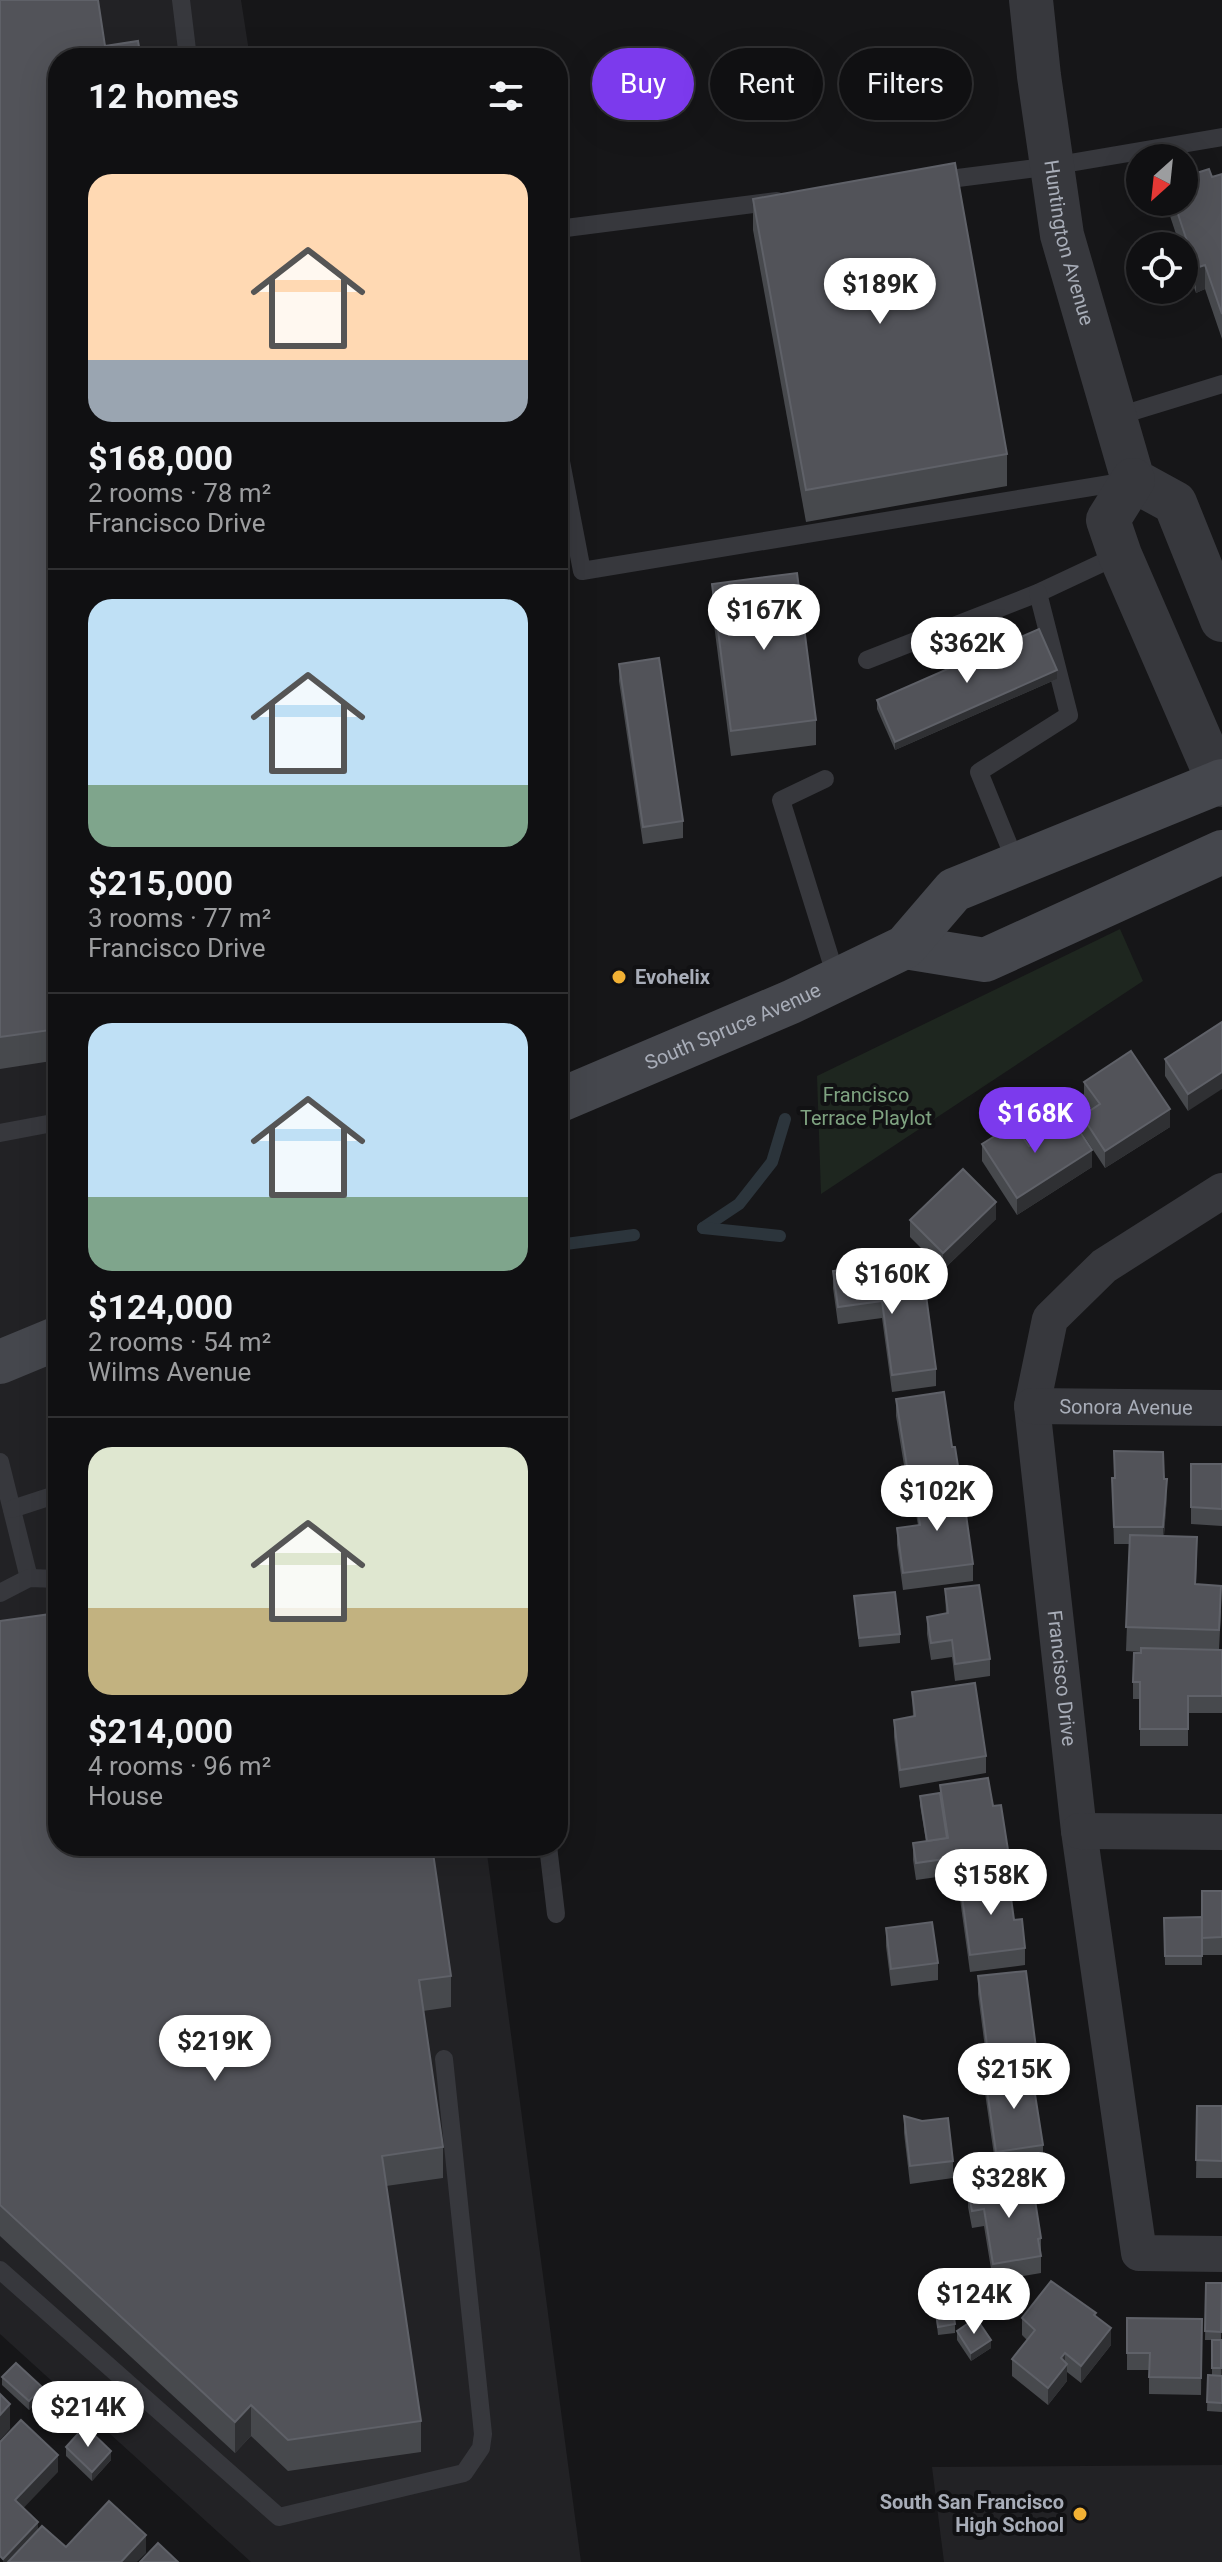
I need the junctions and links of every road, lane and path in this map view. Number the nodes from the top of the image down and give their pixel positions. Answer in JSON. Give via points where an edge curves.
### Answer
{"nodes":[{"id":1,"x":181,"y":0,"type":"edge"},
{"id":2,"x":1031,"y":0,"type":"edge"},
{"id":3,"x":187,"y":48,"type":"edge"},
{"id":4,"x":1222,"y":137,"type":"edge"},
{"id":5,"x":1052,"y":166,"type":"junction"},
{"id":6,"x":915,"y":184,"type":"edge"},
{"id":7,"x":793,"y":199,"type":"edge"},
{"id":8,"x":568,"y":228,"type":"edge"},
{"id":9,"x":1222,"y":384,"type":"edge"},
{"id":10,"x":1115,"y":417,"type":"junction"},
{"id":11,"x":1133,"y":480,"type":"junction"},
{"id":12,"x":568,"y":498,"type":"edge"},
{"id":13,"x":1120,"y":555,"type":"junction"},
{"id":14,"x":1038,"y":593,"type":"junction"},
{"id":15,"x":1222,"y":620,"type":"edge"},
{"id":16,"x":867,"y":660,"type":"dead end"},
{"id":17,"x":825,"y":779,"type":"dead end"},
{"id":18,"x":1221,"y":783,"type":"edge"},
{"id":19,"x":1222,"y":852,"type":"edge"},
{"id":20,"x":1017,"y":865,"type":"junction"},
{"id":21,"x":905,"y":947,"type":"junction"},
{"id":22,"x":837,"y":980,"type":"junction"},
{"id":23,"x":568,"y":1097,"type":"edge"},
{"id":24,"x":48,"y":1124,"type":"edge"},
{"id":25,"x":0,"y":1133,"type":"edge"},
{"id":26,"x":1222,"y":1191,"type":"edge"},
{"id":27,"x":48,"y":1342,"type":"edge"},
{"id":28,"x":0,"y":1362,"type":"edge"},
{"id":29,"x":1032,"y":1406,"type":"junction"},
{"id":30,"x":1222,"y":1408,"type":"edge"},
{"id":31,"x":0,"y":1462,"type":"edge"},
{"id":32,"x":48,"y":1497,"type":"edge"},
{"id":33,"x":12,"y":1509,"type":"junction"},
{"id":34,"x":29,"y":1578,"type":"junction"},
{"id":35,"x":48,"y":1579,"type":"edge"},
{"id":36,"x":0,"y":1593,"type":"edge"},
{"id":37,"x":1079,"y":1831,"type":"junction"},
{"id":38,"x":1222,"y":1832,"type":"edge"},
{"id":39,"x":549,"y":1856,"type":"edge"},
{"id":40,"x":556,"y":1914,"type":"dead end"},
{"id":41,"x":444,"y":2059,"type":"dead end"},
{"id":42,"x":1222,"y":2254,"type":"edge"},
{"id":43,"x":0,"y":2270,"type":"edge"}],
"edges":[{"from":1,"to":3,"type":"lane"},
{"from":2,"to":5,"type":"street","name":"Huntington Avenue"},
{"from":4,"to":5,"type":"lane"},
{"from":5,"to":6,"type":"lane"},
{"from":5,"to":10,"type":"street","name":"Huntington Avenue","via":[[1062,235]]},
{"from":7,"to":8,"type":"lane"},
{"from":9,"to":10,"type":"lane"},
{"from":10,"to":11,"type":"street","name":"Huntington Avenue"},
{"from":11,"to":12,"type":"lane","via":[[582,571]]},
{"from":11,"to":13,"type":"street","via":[[1108,520]]},
{"from":11,"to":15,"type":"street","via":[[1175,503]]},
{"from":13,"to":14,"type":"lane"},
{"from":13,"to":18,"type":"street"},
{"from":14,"to":16,"type":"lane"},
{"from":14,"to":20,"type":"lane","via":[[1069,715],[979,772]]},
{"from":17,"to":22,"type":"lane","via":[[781,800]]},
{"from":18,"to":20,"type":"main road","name":"South Spruce Avenue"},
{"from":19,"to":21,"type":"main road","via":[[985,960]]},
{"from":20,"to":21,"type":"main road","name":"South Spruce Avenue","via":[[954,890]]},
{"from":21,"to":22,"type":"main road","name":"South Spruce Avenue"},
{"from":22,"to":23,"type":"main road","name":"South Spruce Avenue"},
{"from":24,"to":25,"type":"lane"},
{"from":26,"to":29,"type":"street","name":"Francisco Drive","via":[[1104,1266],[1050,1319]]},
{"from":27,"to":28,"type":"main road"},
{"from":29,"to":30,"type":"street","name":"Sonora Avenue"},
{"from":29,"to":37,"type":"street","name":"Francisco Drive"},
{"from":31,"to":33,"type":"lane"},
{"from":32,"to":33,"type":"lane"},
{"from":33,"to":34,"type":"lane"},
{"from":34,"to":35,"type":"lane"},
{"from":34,"to":36,"type":"lane"},
{"from":37,"to":38,"type":"street"},
{"from":37,"to":42,"type":"street","name":"Francisco Drive","via":[[1139,2253]]},
{"from":39,"to":40,"type":"lane"},
{"from":41,"to":43,"type":"lane","via":[[483,2434],[481,2448],[464,2473],[279,2517]]}]}
